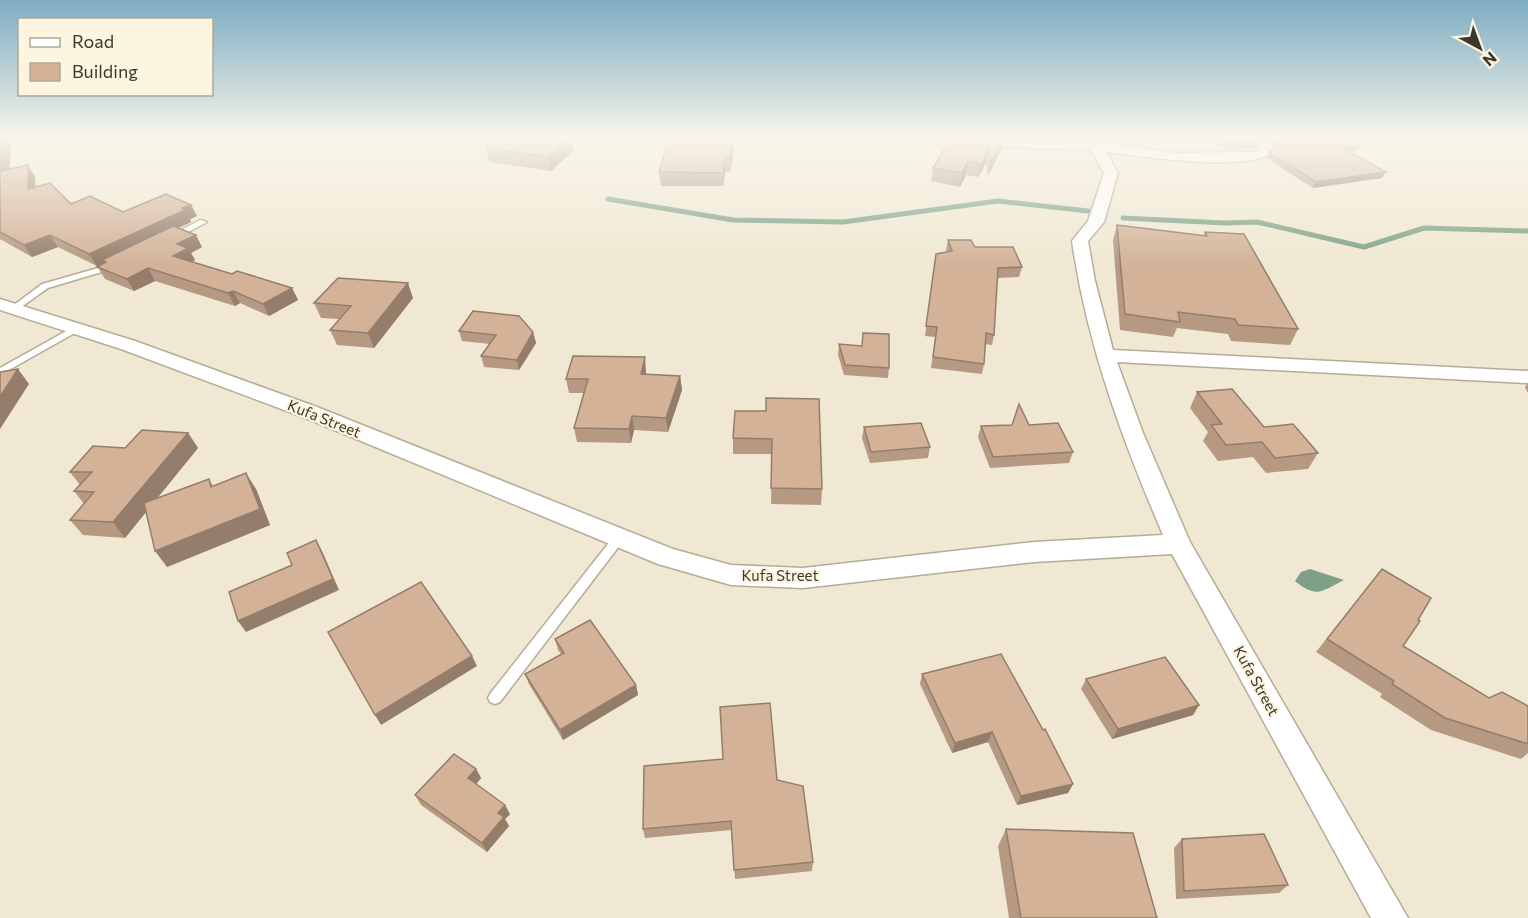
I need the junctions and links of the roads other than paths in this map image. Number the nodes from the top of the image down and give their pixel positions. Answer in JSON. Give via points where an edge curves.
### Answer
{"nodes":[{"id":1,"x":1109,"y":181,"type":"edge"},
{"id":2,"x":203,"y":222,"type":"dead end"},
{"id":3,"x":163,"y":241,"type":"edge"},
{"id":4,"x":122,"y":261,"type":"edge"},
{"id":5,"x":7,"y":306,"type":"edge"},
{"id":6,"x":77,"y":328,"type":"junction"},
{"id":7,"x":1104,"y":356,"type":"junction"},
{"id":8,"x":0,"y":372,"type":"edge"},
{"id":9,"x":1528,"y":377,"type":"edge"},
{"id":10,"x":619,"y":538,"type":"junction"},
{"id":11,"x":1179,"y":544,"type":"junction"},
{"id":12,"x":495,"y":698,"type":"dead end"},
{"id":13,"x":1390,"y":918,"type":"edge"}],
"edges":[{"from":1,"to":7,"type":"street","via":[[1096,222],[1080,241],[1088,296]]},
{"from":2,"to":3,"type":"lane"},
{"from":4,"to":5,"type":"lane","via":[[45,286]]},
{"from":5,"to":6,"type":"street","name":"Kufa Street"},
{"from":6,"to":8,"type":"lane"},
{"from":6,"to":10,"type":"street","name":"Kufa Street","via":[[310,412]]},
{"from":7,"to":9,"type":"street"},
{"from":7,"to":11,"type":"street","via":[[1147,472]]},
{"from":10,"to":11,"type":"street","name":"Kufa Street","via":[[731,575],[803,578],[1034,552]]},
{"from":10,"to":12,"type":"lane"},
{"from":11,"to":13,"type":"street","name":"Kufa Street"}]}
